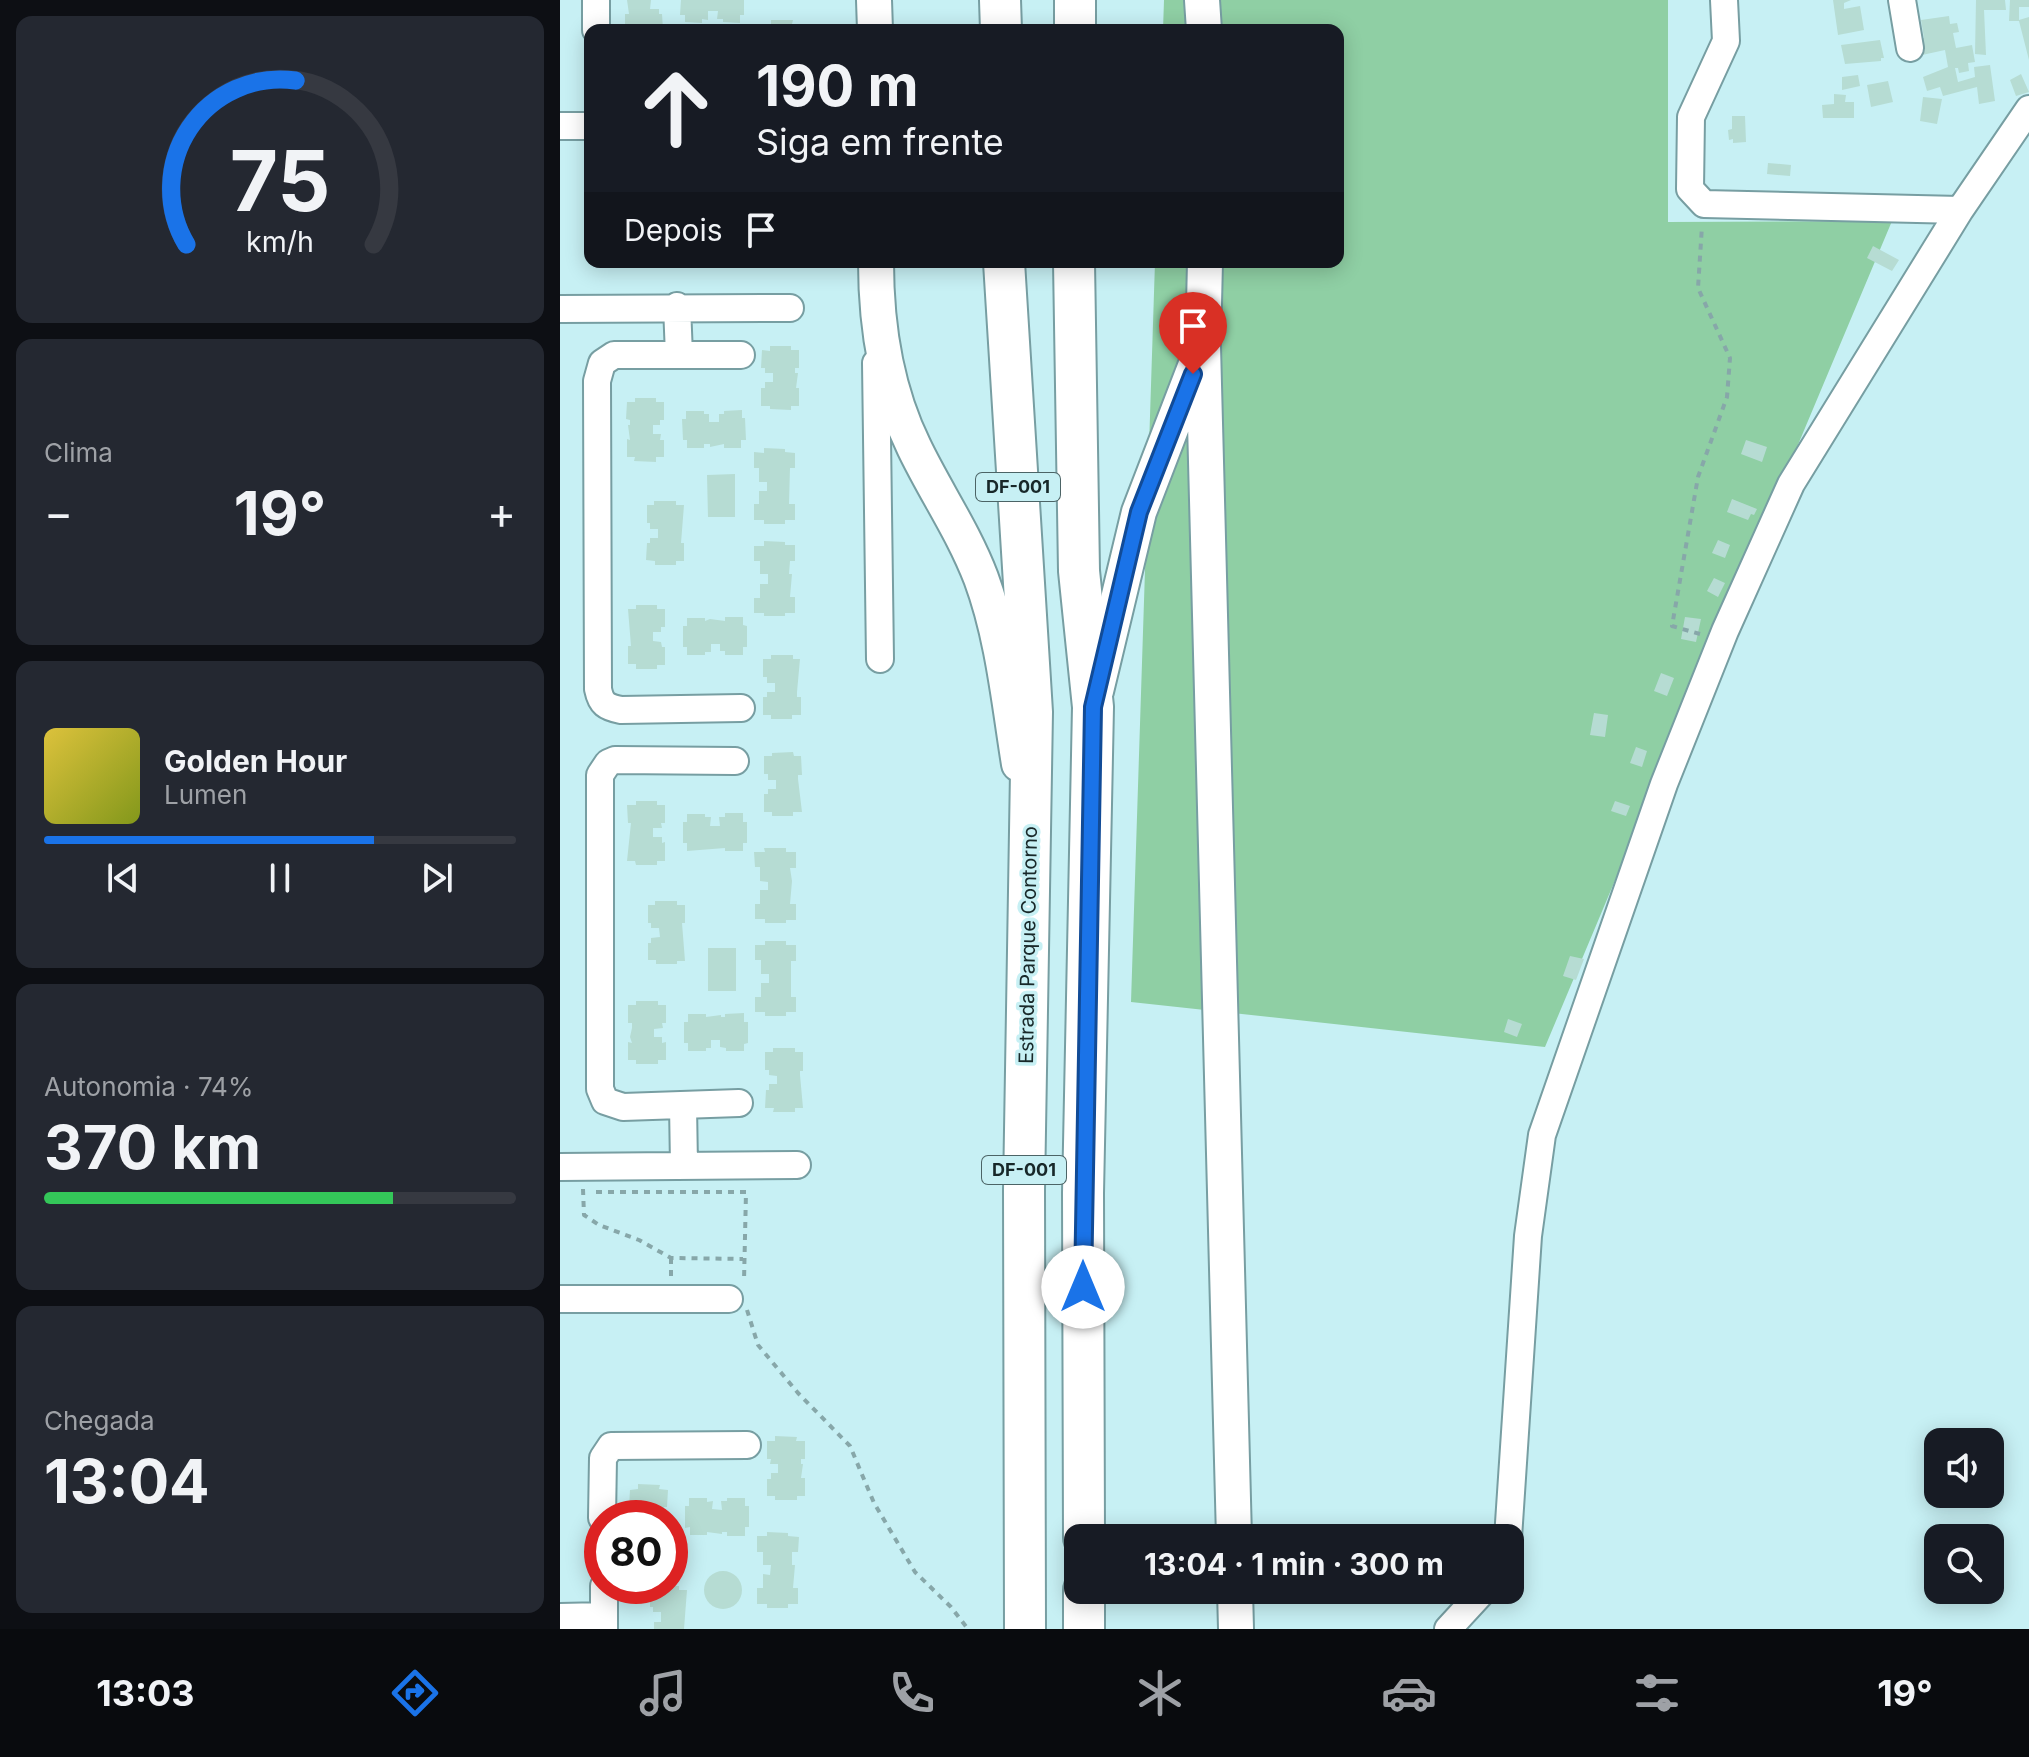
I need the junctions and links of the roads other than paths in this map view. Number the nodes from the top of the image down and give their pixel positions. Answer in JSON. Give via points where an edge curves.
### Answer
{"nodes":[{"id":1,"x":596,"y":0,"type":"edge"},
{"id":2,"x":874,"y":0,"type":"edge"},
{"id":3,"x":1000,"y":0,"type":"edge"},
{"id":4,"x":1075,"y":0,"type":"edge"},
{"id":5,"x":1202,"y":0,"type":"edge"},
{"id":6,"x":1724,"y":0,"type":"edge"},
{"id":7,"x":1902,"y":0,"type":"edge"},
{"id":8,"x":596,"y":24,"type":"edge"},
{"id":9,"x":875,"y":24,"type":"edge"},
{"id":10,"x":1001,"y":24,"type":"edge"},
{"id":11,"x":1075,"y":24,"type":"edge"},
{"id":12,"x":1204,"y":24,"type":"edge"},
{"id":13,"x":1910,"y":48,"type":"dead end"},
{"id":14,"x":2029,"y":109,"type":"edge"},
{"id":15,"x":560,"y":126,"type":"edge"},
{"id":16,"x":584,"y":126,"type":"edge"},
{"id":17,"x":1960,"y":210,"type":"junction"},
{"id":18,"x":876,"y":268,"type":"edge"},
{"id":19,"x":1004,"y":268,"type":"edge"},
{"id":20,"x":1074,"y":268,"type":"edge"},
{"id":21,"x":1205,"y":268,"type":"edge"},
{"id":22,"x":677,"y":306,"type":"junction"},
{"id":23,"x":790,"y":308,"type":"dead end"},
{"id":24,"x":876,"y":308,"type":"junction"},
{"id":25,"x":560,"y":309,"type":"edge"},
{"id":26,"x":1203,"y":346,"type":"junction"},
{"id":27,"x":679,"y":355,"type":"junction"},
{"id":28,"x":741,"y":355,"type":"dead end"},
{"id":29,"x":880,"y":659,"type":"dead end"},
{"id":30,"x":1093,"y":707,"type":"junction"},
{"id":31,"x":741,"y":708,"type":"dead end"},
{"id":32,"x":735,"y":761,"type":"dead end"},
{"id":33,"x":1030,"y":833,"type":"junction"},
{"id":34,"x":739,"y":1103,"type":"dead end"},
{"id":35,"x":683,"y":1105,"type":"junction"},
{"id":36,"x":797,"y":1165,"type":"dead end"},
{"id":37,"x":684,"y":1166,"type":"junction"},
{"id":38,"x":575,"y":1179,"type":"edge"},
{"id":39,"x":1024,"y":1190,"type":"junction"},
{"id":40,"x":1083,"y":1193,"type":"junction"},
{"id":41,"x":739,"y":1297,"type":"road end"},
{"id":42,"x":560,"y":1299,"type":"edge"},
{"id":43,"x":747,"y":1445,"type":"dead end"},
{"id":44,"x":602,"y":1500,"type":"edge"},
{"id":45,"x":1084,"y":1524,"type":"edge"},
{"id":46,"x":1234,"y":1524,"type":"edge"},
{"id":47,"x":1509,"y":1524,"type":"edge"},
{"id":48,"x":1084,"y":1604,"type":"edge"},
{"id":49,"x":1235,"y":1604,"type":"edge"},
{"id":50,"x":1471,"y":1604,"type":"edge"},
{"id":51,"x":560,"y":1617,"type":"edge"},
{"id":52,"x":604,"y":1622,"type":"edge"},
{"id":53,"x":1025,"y":1629,"type":"edge"},
{"id":54,"x":1084,"y":1629,"type":"edge"},
{"id":55,"x":1236,"y":1629,"type":"edge"},
{"id":56,"x":1448,"y":1629,"type":"edge"}],
"edges":[{"from":1,"to":8,"type":"street"},
{"from":2,"to":9,"type":"main road"},
{"from":3,"to":10,"type":"highway"},
{"from":4,"to":11,"type":"highway"},
{"from":5,"to":12,"type":"main road"},
{"from":6,"to":17,"type":"street","via":[[1726,41],[1691,117],[1690,189],[1704,204]]},
{"from":7,"to":13,"type":"street"},
{"from":14,"to":17,"type":"street"},
{"from":15,"to":16,"type":"street"},
{"from":17,"to":47,"type":"street","via":[[1791,484],[1664,784],[1542,1135],[1528,1236]]},
{"from":18,"to":24,"type":"main road"},
{"from":19,"to":33,"type":"highway","name":"Estrada Parque Contorno","number":"DF-001","via":[[1032,712]]},
{"from":20,"to":30,"type":"highway","number":"DF-001","via":[[1079,571]]},
{"from":21,"to":26,"type":"main road"},
{"from":22,"to":23,"type":"street"},
{"from":22,"to":25,"type":"street"},
{"from":22,"to":27,"type":"street"},
{"from":24,"to":29,"type":"street"},
{"from":24,"to":33,"type":"main road","via":[[888,369],[913,445],[966,543],[992,611]]},
{"from":26,"to":30,"type":"main road","via":[[1139,512]]},
{"from":26,"to":46,"type":"main road"},
{"from":27,"to":28,"type":"street"},
{"from":27,"to":31,"type":"street","via":[[614,355],[598,370],[598,689],[601,701],[621,710]]},
{"from":30,"to":40,"type":"highway","number":"DF-001"},
{"from":32,"to":35,"type":"street","via":[[615,760],[600,775],[601,1096],[623,1107]]},
{"from":33,"to":39,"type":"highway","name":"Estrada Parque Contorno","number":"DF-001"},
{"from":34,"to":35,"type":"street"},
{"from":35,"to":37,"type":"street"},
{"from":36,"to":37,"type":"street"},
{"from":37,"to":38,"type":"street"},
{"from":39,"to":40,"type":"highway","via":[[1030,1164],[1051,1148],[1071,1163]]},
{"from":39,"to":53,"type":"highway","name":"Estrada Parque Contorno","number":"DF-001"},
{"from":40,"to":45,"type":"highway","number":"DF-001"},
{"from":41,"to":42,"type":"street"},
{"from":43,"to":44,"type":"street","via":[[611,1446],[603,1458]]},
{"from":48,"to":54,"type":"highway"},
{"from":49,"to":55,"type":"main road"},
{"from":50,"to":56,"type":"street"},
{"from":51,"to":52,"type":"street"}]}
